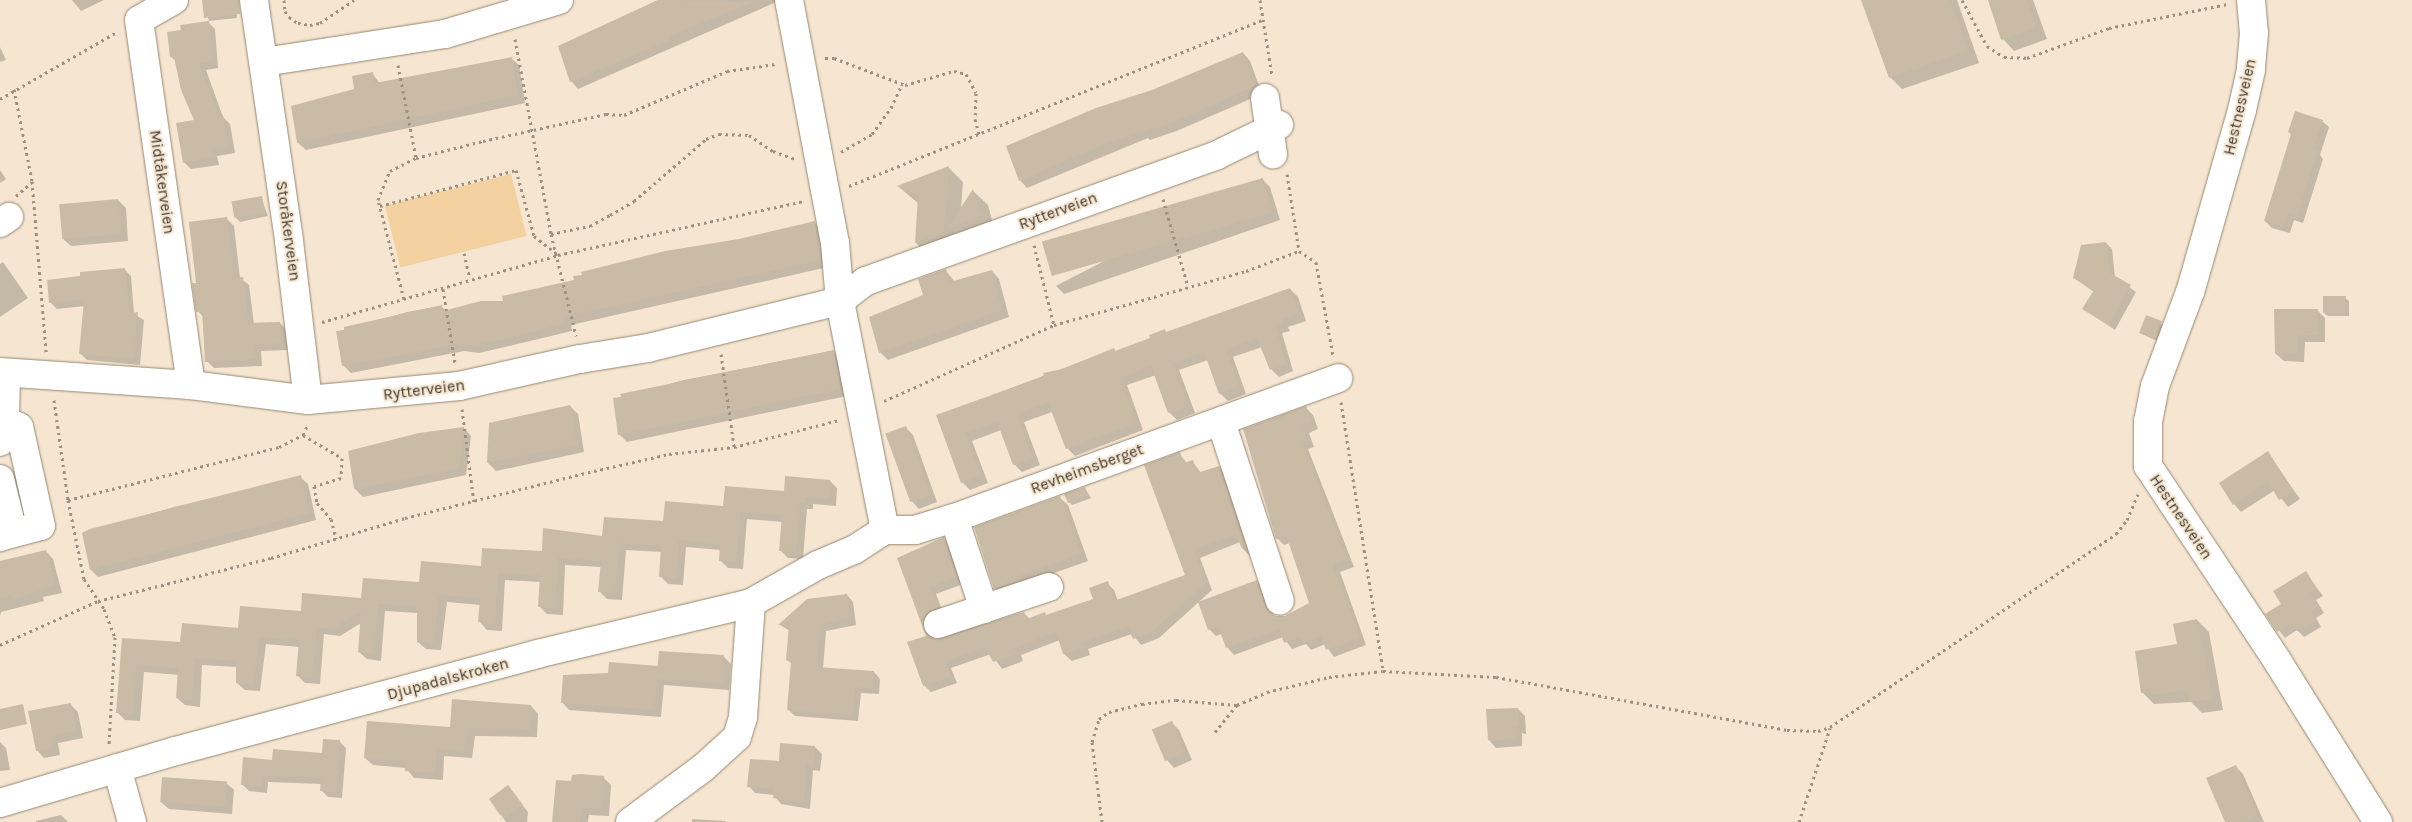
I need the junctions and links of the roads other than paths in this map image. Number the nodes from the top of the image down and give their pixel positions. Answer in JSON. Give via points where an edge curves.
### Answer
{"nodes":[{"id":1,"x":174,"y":0,"type":"edge"},
{"id":2,"x":254,"y":0,"type":"edge"},
{"id":3,"x":559,"y":0,"type":"edge"},
{"id":4,"x":789,"y":0,"type":"edge"},
{"id":5,"x":2251,"y":0,"type":"edge"},
{"id":6,"x":264,"y":62,"type":"junction"},
{"id":7,"x":1265,"y":98,"type":"dead end"},
{"id":8,"x":840,"y":301,"type":"junction"},
{"id":9,"x":3,"y":372,"type":"edge"},
{"id":10,"x":1338,"y":378,"type":"road end"},
{"id":11,"x":191,"y":385,"type":"junction"},
{"id":12,"x":315,"y":400,"type":"junction"},
{"id":13,"x":1221,"y":422,"type":"junction"},
{"id":14,"x":2,"y":432,"type":"edge"},
{"id":15,"x":0,"y":479,"type":"edge"},
{"id":16,"x":954,"y":518,"type":"junction"},
{"id":17,"x":885,"y":530,"type":"junction"},
{"id":18,"x":1,"y":537,"type":"edge"},
{"id":19,"x":1049,"y":587,"type":"dead end"},
{"id":20,"x":1280,"y":601,"type":"dead end"},
{"id":21,"x":751,"y":603,"type":"junction"},
{"id":22,"x":984,"y":609,"type":"junction"},
{"id":23,"x":938,"y":624,"type":"dead end"},
{"id":24,"x":117,"y":768,"type":"junction"},
{"id":25,"x":0,"y":803,"type":"edge"},
{"id":26,"x":132,"y":822,"type":"edge"},
{"id":27,"x":630,"y":822,"type":"edge"},
{"id":28,"x":2378,"y":822,"type":"edge"}],
"edges":[{"from":1,"to":11,"type":"street","name":"Midtåkerveien","via":[[139,20]]},
{"from":2,"to":6,"type":"street","name":"Storåkerveien"},
{"from":3,"to":6,"type":"street","via":[[445,34]]},
{"from":4,"to":8,"type":"street","via":[[826,196]]},
{"from":5,"to":28,"type":"street","name":"Hestnesveien","via":[[2254,33],[2251,70],[2198,265],[2153,394],[2146,439],[2150,472],[2278,662]]},
{"from":6,"to":12,"type":"street","name":"Storåkerveien","via":[[301,328]]},
{"from":7,"to":8,"type":"street","name":"Rytterveien","via":[[1274,136],[866,281]]},
{"from":8,"to":12,"type":"street","name":"Rytterveien","via":[[648,348],[580,359],[459,386]]},
{"from":8,"to":17,"type":"street"},
{"from":9,"to":11,"type":"street","name":"Rytterveien"},
{"from":9,"to":14,"type":"street"},
{"from":10,"to":13,"type":"street","name":"Revheimsberget"},
{"from":11,"to":12,"type":"street","name":"Rytterveien"},
{"from":13,"to":16,"type":"street","name":"Revheimsberget","via":[[1095,464]]},
{"from":13,"to":20,"type":"street"},
{"from":14,"to":18,"type":"street","via":[[19,427],[41,526]]},
{"from":15,"to":18,"type":"street","via":[[10,520]]},
{"from":16,"to":17,"type":"street","name":"Revheimsberget","via":[[915,530]]},
{"from":16,"to":22,"type":"street"},
{"from":17,"to":21,"type":"street","name":"Djupadalskroken","via":[[854,550],[818,565]]},
{"from":19,"to":22,"type":"street"},
{"from":21,"to":24,"type":"street","name":"Djupadalskroken","via":[[537,654]]},
{"from":21,"to":27,"type":"street","via":[[743,717],[737,737],[703,768]]},
{"from":22,"to":23,"type":"street"},
{"from":24,"to":25,"type":"street","name":"Djupadalskroken"},
{"from":24,"to":26,"type":"street"}]}
